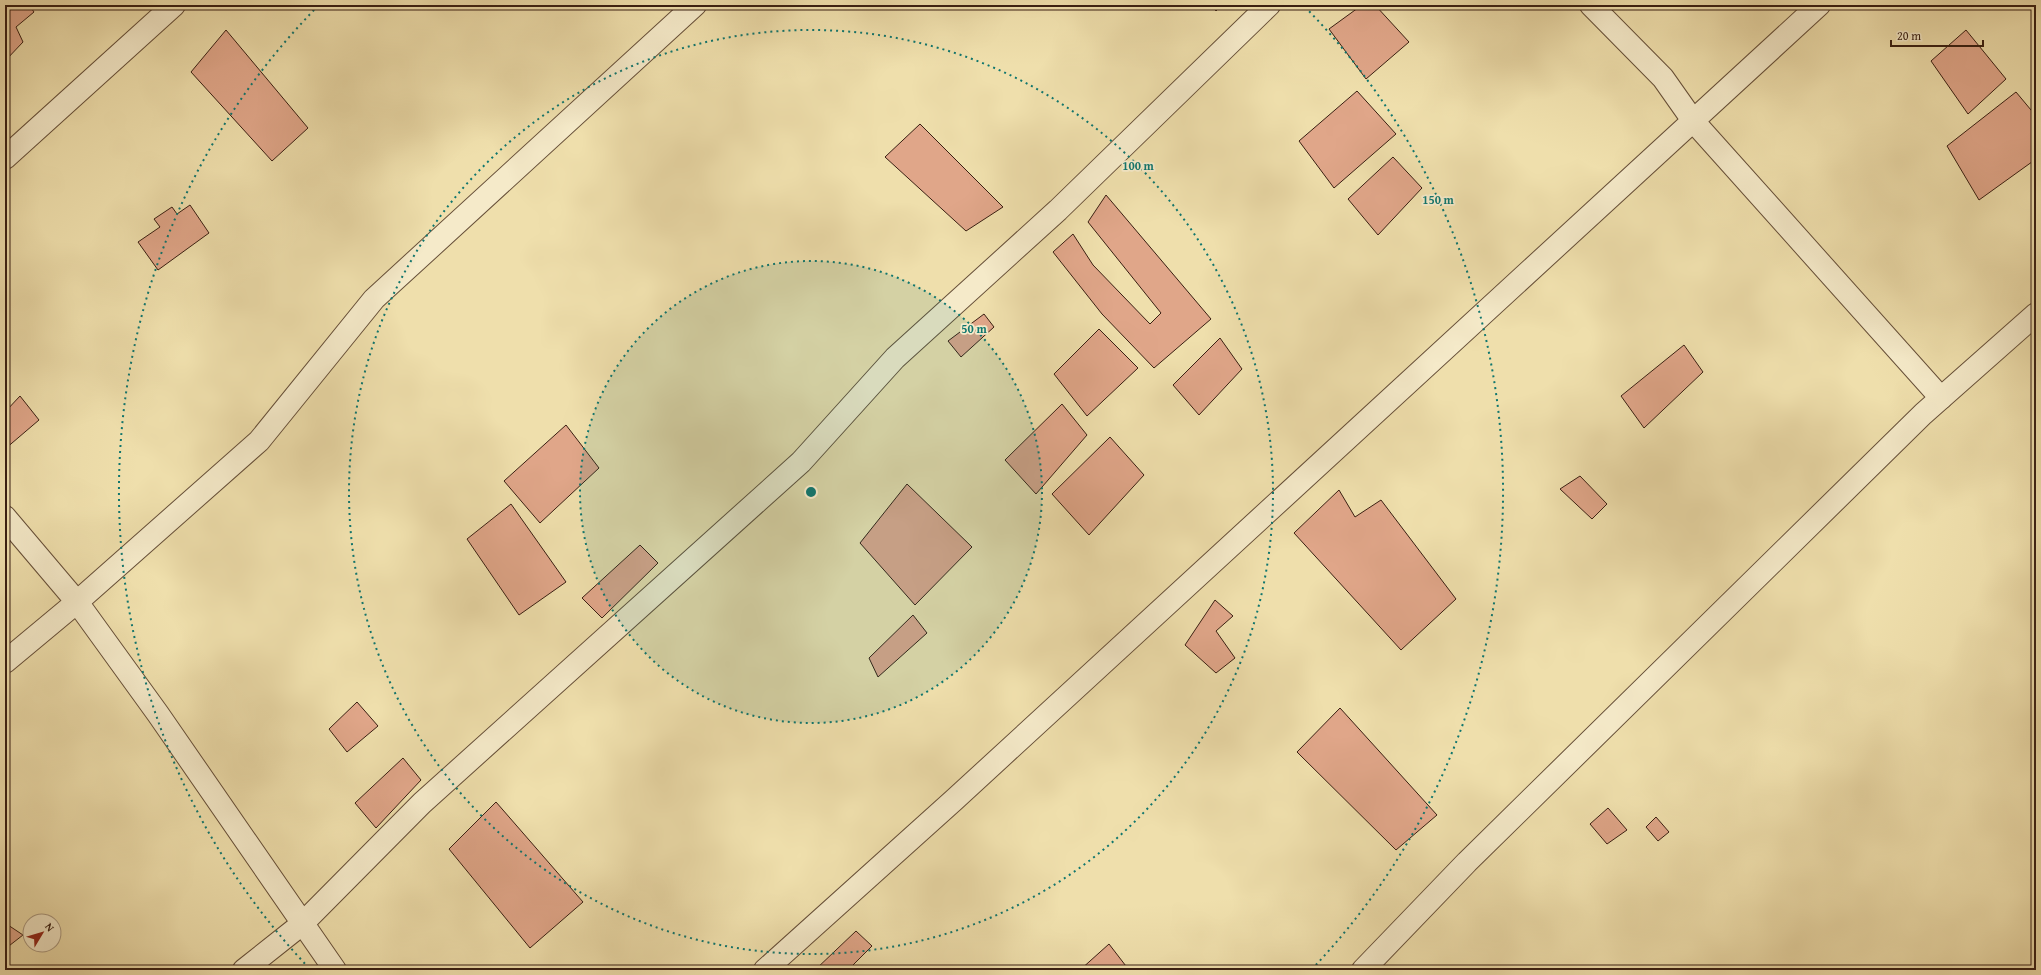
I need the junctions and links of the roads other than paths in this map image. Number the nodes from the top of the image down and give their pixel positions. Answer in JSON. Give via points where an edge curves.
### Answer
{"nodes":[{"id":1,"x":174,"y":5,"type":"edge"},
{"id":2,"x":695,"y":5,"type":"edge"},
{"id":3,"x":1269,"y":5,"type":"edge"},
{"id":4,"x":1591,"y":5,"type":"edge"},
{"id":5,"x":1819,"y":5,"type":"edge"},
{"id":6,"x":1694,"y":122,"type":"junction"},
{"id":7,"x":5,"y":158,"type":"edge"},
{"id":8,"x":2036,"y":314,"type":"edge"},
{"id":9,"x":1941,"y":398,"type":"junction"},
{"id":10,"x":5,"y":517,"type":"edge"},
{"id":11,"x":77,"y":602,"type":"junction"},
{"id":12,"x":5,"y":662,"type":"edge"},
{"id":13,"x":302,"y":924,"type":"junction"},
{"id":14,"x":244,"y":970,"type":"edge"},
{"id":15,"x":335,"y":970,"type":"edge"},
{"id":16,"x":765,"y":970,"type":"edge"},
{"id":17,"x":1363,"y":970,"type":"edge"}],
"edges":[{"from":1,"to":7,"type":"street"},
{"from":2,"to":11,"type":"street","via":[[374,299],[259,441]]},
{"from":3,"to":13,"type":"street","via":[[1058,210],[896,358],[801,462],[422,804]]},
{"from":4,"to":6,"type":"street","via":[[1663,78]]},
{"from":5,"to":6,"type":"street"},
{"from":6,"to":9,"type":"street"},
{"from":6,"to":16,"type":"street"},
{"from":8,"to":9,"type":"street"},
{"from":9,"to":17,"type":"street","via":[[1467,862]]},
{"from":10,"to":11,"type":"street"},
{"from":11,"to":12,"type":"street"},
{"from":11,"to":13,"type":"street","via":[[158,714]]},
{"from":13,"to":14,"type":"street"},
{"from":13,"to":15,"type":"street"}]}
